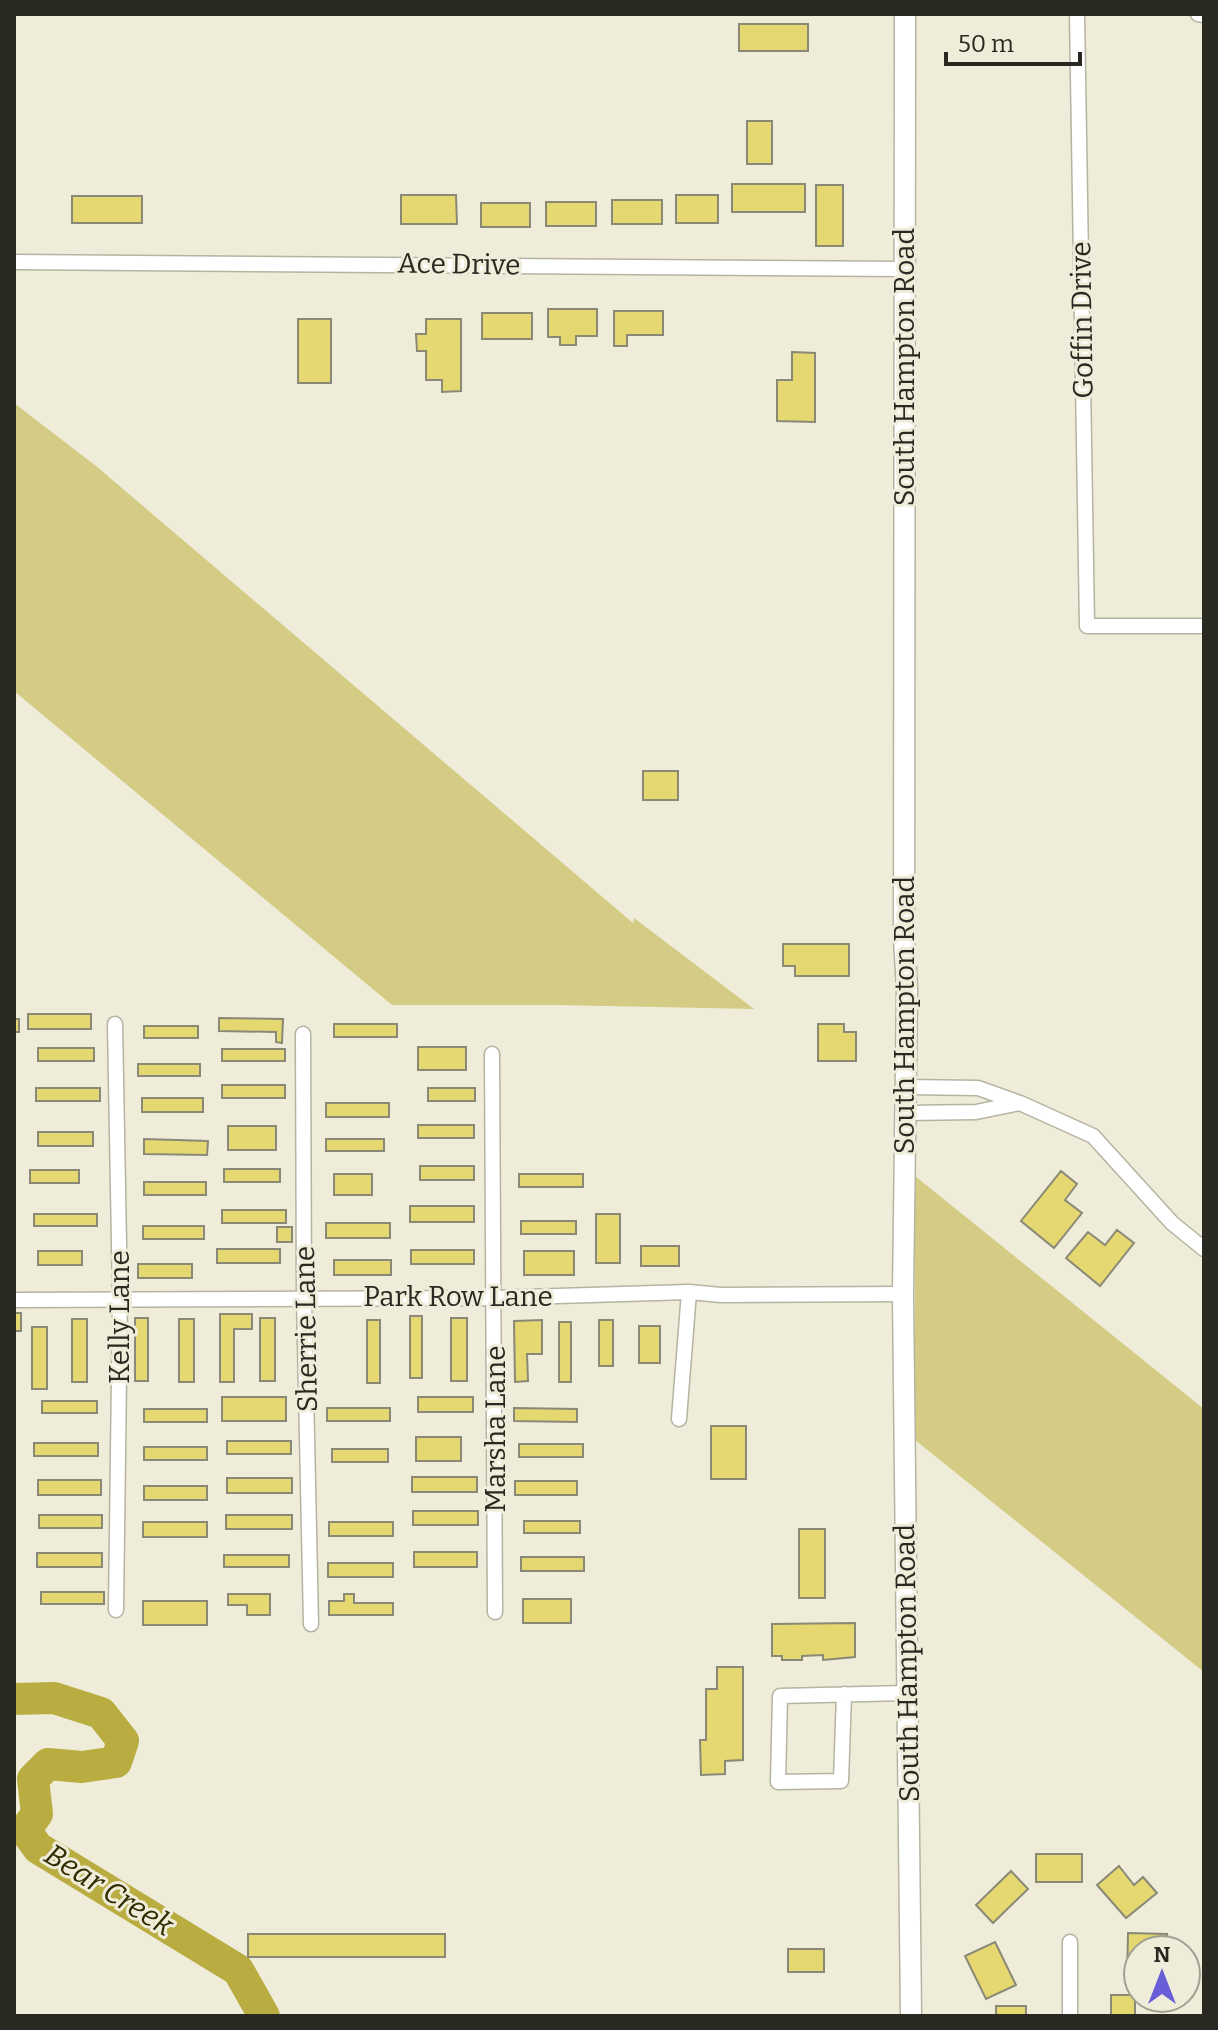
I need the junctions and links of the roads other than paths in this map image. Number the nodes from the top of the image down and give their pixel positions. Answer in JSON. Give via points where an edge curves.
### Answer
{"nodes":[{"id":1,"x":905,"y":14,"type":"edge"},
{"id":2,"x":1077,"y":14,"type":"edge"},
{"id":3,"x":1198,"y":14,"type":"edge"},
{"id":4,"x":1204,"y":15,"type":"edge"},
{"id":5,"x":14,"y":262,"type":"edge"},
{"id":6,"x":904,"y":269,"type":"junction"},
{"id":7,"x":1204,"y":626,"type":"edge"},
{"id":8,"x":115,"y":1024,"type":"dead end"},
{"id":9,"x":303,"y":1034,"type":"dead end"},
{"id":10,"x":492,"y":1054,"type":"dead end"},
{"id":11,"x":905,"y":1087,"type":"junction"},
{"id":12,"x":1020,"y":1103,"type":"junction"},
{"id":13,"x":905,"y":1113,"type":"junction"},
{"id":14,"x":1204,"y":1249,"type":"edge"},
{"id":15,"x":689,"y":1292,"type":"junction"},
{"id":16,"x":903,"y":1294,"type":"junction"},
{"id":17,"x":304,"y":1297,"type":"junction"},
{"id":18,"x":120,"y":1298,"type":"junction"},
{"id":19,"x":495,"y":1298,"type":"junction"},
{"id":20,"x":14,"y":1300,"type":"edge"},
{"id":21,"x":679,"y":1419,"type":"dead end"},
{"id":22,"x":116,"y":1610,"type":"dead end"},
{"id":23,"x":495,"y":1612,"type":"dead end"},
{"id":24,"x":311,"y":1624,"type":"dead end"},
{"id":25,"x":906,"y":1693,"type":"junction"},
{"id":26,"x":844,"y":1694,"type":"junction"},
{"id":27,"x":1070,"y":1942,"type":"dead end"},
{"id":28,"x":911,"y":2016,"type":"edge"},
{"id":29,"x":1070,"y":2016,"type":"edge"}],
"edges":[{"from":1,"to":6,"type":"main road","name":"South Hampton Road"},
{"from":2,"to":7,"type":"street","name":"Goffin Drive","via":[[1087,626]]},
{"from":3,"to":4,"type":"street"},
{"from":5,"to":6,"type":"street","name":"Ace Drive"},
{"from":6,"to":11,"type":"main road","name":"South Hampton Road"},
{"from":8,"to":18,"type":"street","name":"Kelly Lane"},
{"from":9,"to":17,"type":"street","name":"Sherrie Lane"},
{"from":10,"to":19,"type":"street","name":"Marsha Lane"},
{"from":11,"to":12,"type":"street","via":[[978,1088]]},
{"from":11,"to":13,"type":"main road","name":"South Hampton Road"},
{"from":12,"to":13,"type":"street","via":[[976,1112]]},
{"from":12,"to":14,"type":"street","via":[[1093,1136],[1172,1223]]},
{"from":13,"to":16,"type":"main road","name":"South Hampton Road"},
{"from":15,"to":16,"type":"street","name":"Park Row Lane"},
{"from":15,"to":19,"type":"street","name":"Park Row Lane"},
{"from":15,"to":21,"type":"street"},
{"from":16,"to":25,"type":"main road","name":"South Hampton Road"},
{"from":17,"to":18,"type":"street","name":"Park Row Lane"},
{"from":17,"to":19,"type":"street","name":"Park Row Lane"},
{"from":17,"to":24,"type":"street","name":"Sherrie Lane"},
{"from":18,"to":20,"type":"street","name":"Park Row Lane"},
{"from":18,"to":22,"type":"street","name":"Kelly Lane"},
{"from":19,"to":23,"type":"street","name":"Marsha Lane"},
{"from":25,"to":26,"type":"street"},
{"from":25,"to":28,"type":"main road","name":"South Hampton Road"},
{"from":26,"to":26,"type":"street","via":[[780,1696],[778,1782],[841,1781]]},
{"from":27,"to":29,"type":"street"}]}
